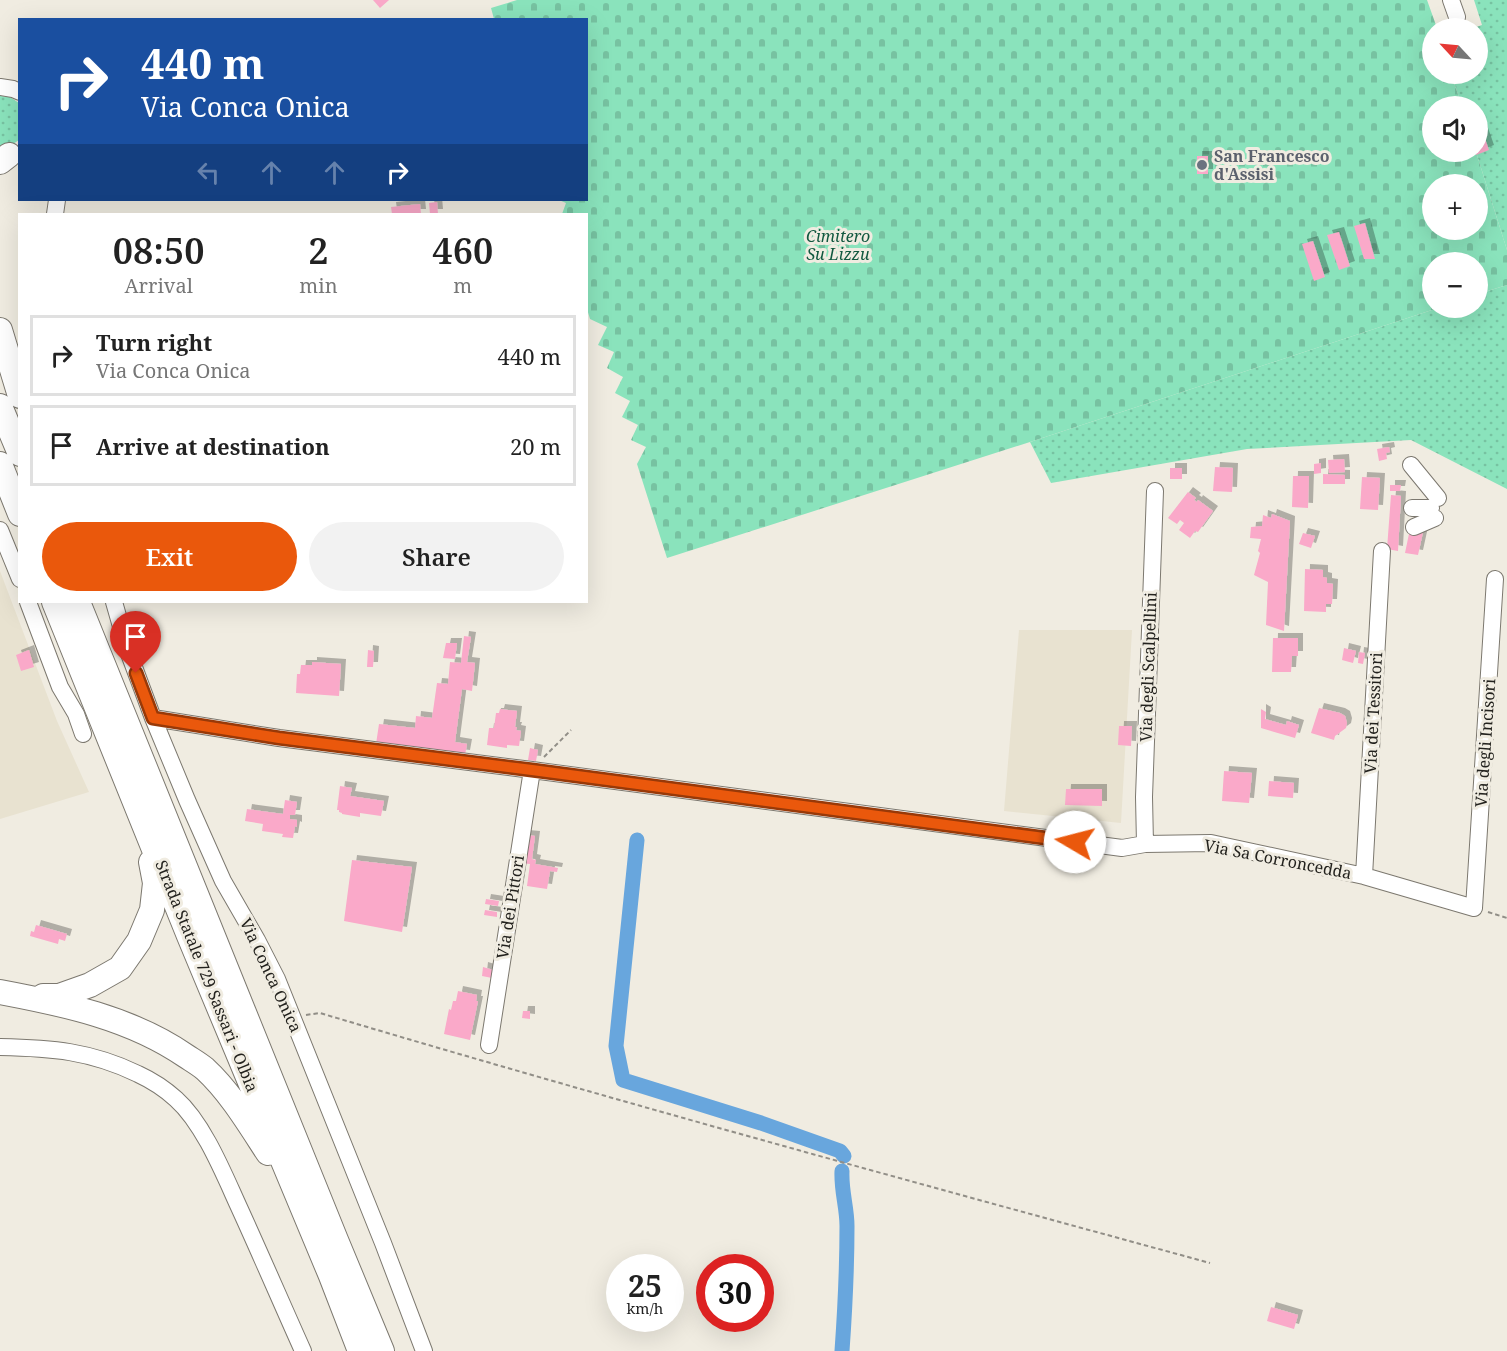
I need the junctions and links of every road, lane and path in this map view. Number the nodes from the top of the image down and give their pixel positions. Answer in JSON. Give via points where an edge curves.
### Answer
{"nodes":[{"id":1,"x":1451,"y":0,"type":"edge"},
{"id":2,"x":1457,"y":17,"type":"dead end"},
{"id":3,"x":0,"y":87,"type":"edge"},
{"id":4,"x":18,"y":91,"type":"edge"},
{"id":5,"x":0,"y":330,"type":"edge"},
{"id":6,"x":18,"y":389,"type":"edge"},
{"id":7,"x":0,"y":406,"type":"edge"},
{"id":8,"x":18,"y":449,"type":"edge"},
{"id":9,"x":0,"y":464,"type":"edge"},
{"id":10,"x":1411,"y":465,"type":"dead end"},
{"id":11,"x":1155,"y":491,"type":"dead end"},
{"id":12,"x":1412,"y":508,"type":"dead end"},
{"id":13,"x":1435,"y":508,"type":"junction"},
{"id":14,"x":18,"y":509,"type":"edge"},
{"id":15,"x":1414,"y":527,"type":"dead end"},
{"id":16,"x":0,"y":531,"type":"edge"},
{"id":17,"x":1382,"y":551,"type":"dead end"},
{"id":18,"x":18,"y":574,"type":"edge"},
{"id":19,"x":1495,"y":579,"type":"dead end"},
{"id":20,"x":28,"y":603,"type":"edge"},
{"id":21,"x":54,"y":603,"type":"edge"},
{"id":22,"x":78,"y":603,"type":"edge"},
{"id":23,"x":114,"y":603,"type":"edge"},
{"id":24,"x":153,"y":718,"type":"junction"},
{"id":25,"x":572,"y":730,"type":"dead end"},
{"id":26,"x":83,"y":734,"type":"dead end"},
{"id":27,"x":532,"y":770,"type":"junction"},
{"id":28,"x":142,"y":819,"type":"junction"},
{"id":29,"x":1145,"y":844,"type":"junction"},
{"id":30,"x":1364,"y":876,"type":"junction"},
{"id":31,"x":1474,"y":908,"type":"junction"},
{"id":32,"x":1507,"y":918,"type":"edge"},
{"id":33,"x":0,"y":992,"type":"edge"},
{"id":34,"x":27,"y":997,"type":"junction"},
{"id":35,"x":292,"y":1017,"type":"junction"},
{"id":36,"x":489,"y":1045,"type":"dead end"},
{"id":37,"x":0,"y":1047,"type":"edge"},
{"id":38,"x":298,"y":1197,"type":"junction"},
{"id":39,"x":1210,"y":1263,"type":"dead end"},
{"id":40,"x":303,"y":1351,"type":"edge"},
{"id":41,"x":360,"y":1351,"type":"edge"},
{"id":42,"x":382,"y":1351,"type":"edge"},
{"id":43,"x":424,"y":1351,"type":"edge"}],
"edges":[{"from":1,"to":2,"type":"street"},
{"from":3,"to":4,"type":"street"},
{"from":5,"to":6,"type":"highway"},
{"from":7,"to":8,"type":"highway"},
{"from":9,"to":14,"type":"highway"},
{"from":10,"to":13,"type":"street"},
{"from":11,"to":29,"type":"street","name":"Via degli Scalpellini"},
{"from":12,"to":13,"type":"street"},
{"from":13,"to":15,"type":"street"},
{"from":16,"to":18,"type":"street"},
{"from":17,"to":30,"type":"street","name":"Via dei Tessitori"},
{"from":19,"to":31,"type":"street","name":"Via degli Incisori"},
{"from":20,"to":26,"type":"street","via":[[60,687]]},
{"from":21,"to":28,"type":"highway","name":"Strada Statale 729 Sassari - Olbia"},
{"from":22,"to":42,"type":"highway","name":"Strada Statale 729 Sassari - Olbia"},
{"from":23,"to":24,"type":"street","name":"Via Conca Onica"},
{"from":24,"to":27,"type":"street","name":"Via Sa Corroncedda"},
{"from":24,"to":35,"type":"street","name":"Via Conca Onica","via":[[223,881],[257,940]]},
{"from":25,"to":27,"type":"path"},
{"from":27,"to":29,"type":"street","name":"Via Sa Corroncedda","via":[[1122,848]]},
{"from":27,"to":36,"type":"street","name":"Via dei Pittori"},
{"from":28,"to":34,"type":"highway","via":[[155,883],[152,910],[140,941],[120,968],[90,985],[59,996]]},
{"from":28,"to":38,"type":"highway","name":"Strada Statale 729 Sassari - Olbia"},
{"from":29,"to":30,"type":"street","name":"Via Sa Corroncedda","via":[[1211,843]]},
{"from":30,"to":31,"type":"street","name":"Via Sa Corroncedda"},
{"from":31,"to":32,"type":"path"},
{"from":33,"to":34,"type":"highway"},
{"from":34,"to":38,"type":"highway","via":[[130,1026],[166,1042],[204,1068],[230,1098]]},
{"from":35,"to":39,"type":"path","via":[[320,1013],[824,1158]]},
{"from":35,"to":43,"type":"street","name":"Via Conca Onica"},
{"from":37,"to":40,"type":"street","via":[[66,1050],[99,1058],[144,1077],[177,1099],[217,1158]]},
{"from":38,"to":41,"type":"highway","name":"Strada Statale 729 Sassari - Olbia"}]}
